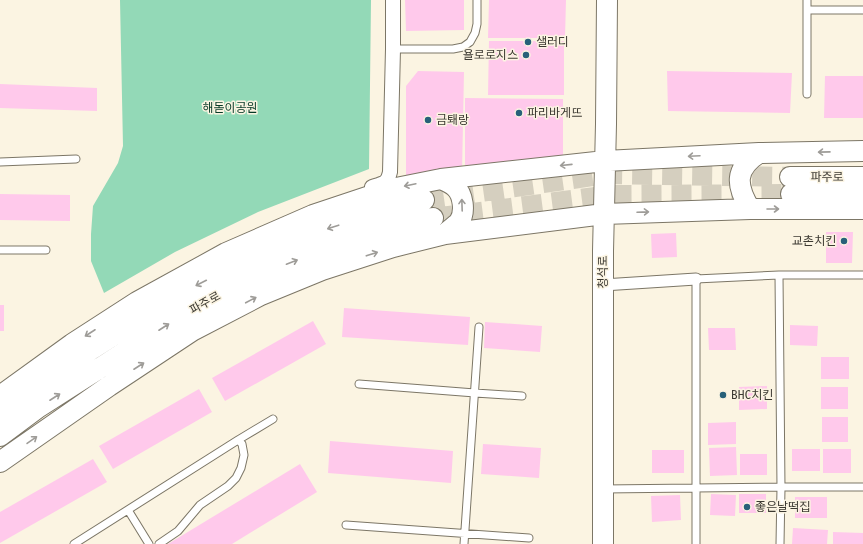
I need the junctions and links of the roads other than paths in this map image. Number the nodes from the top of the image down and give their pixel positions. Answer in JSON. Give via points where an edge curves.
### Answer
{"nodes":[{"id":1,"x":393,"y":0,"type":"edge"},
{"id":2,"x":477,"y":0,"type":"edge"},
{"id":3,"x":607,"y":0,"type":"edge"},
{"id":4,"x":807,"y":0,"type":"edge"},
{"id":5,"x":807,"y":10,"type":"junction"},
{"id":6,"x":863,"y":10,"type":"edge"},
{"id":7,"x":393,"y":49,"type":"junction"},
{"id":8,"x":807,"y":94,"type":"dead end"},
{"id":9,"x":863,"y":151,"type":"edge"},
{"id":10,"x":759,"y":153,"type":"junction"},
{"id":11,"x":76,"y":160,"type":"dead end"},
{"id":12,"x":605,"y":161,"type":"junction"},
{"id":13,"x":0,"y":162,"type":"edge"},
{"id":14,"x":863,"y":177,"type":"edge"},
{"id":15,"x":441,"y":179,"type":"junction"},
{"id":16,"x":863,"y":193,"type":"edge"},
{"id":17,"x":424,"y":200,"type":"tunnel mouth"},
{"id":18,"x":750,"y":209,"type":"junction"},
{"id":19,"x":863,"y":209,"type":"edge"},
{"id":20,"x":604,"y":214,"type":"junction"},
{"id":21,"x":433,"y":218,"type":"tunnel mouth"},
{"id":22,"x":445,"y":234,"type":"junction"},
{"id":23,"x":0,"y":250,"type":"edge"},
{"id":24,"x":46,"y":250,"type":"dead end"},
{"id":25,"x":778,"y":275,"type":"junction"},
{"id":26,"x":863,"y":275,"type":"edge"},
{"id":27,"x":696,"y":279,"type":"junction"},
{"id":28,"x":603,"y":285,"type":"junction"},
{"id":29,"x":111,"y":319,"type":"junction"},
{"id":30,"x":479,"y":327,"type":"dead end"},
{"id":31,"x":359,"y":384,"type":"dead end"},
{"id":32,"x":475,"y":393,"type":"junction"},
{"id":33,"x":0,"y":396,"type":"edge"},
{"id":34,"x":522,"y":396,"type":"dead end"},
{"id":35,"x":0,"y":416,"type":"edge"},
{"id":36,"x":274,"y":419,"type":"dead end"},
{"id":37,"x":0,"y":436,"type":"edge"},
{"id":38,"x":238,"y":440,"type":"junction"},
{"id":39,"x":0,"y":462,"type":"edge"},
{"id":40,"x":781,"y":487,"type":"junction"},
{"id":41,"x":863,"y":487,"type":"edge"},
{"id":42,"x":696,"y":488,"type":"junction"},
{"id":43,"x":603,"y":489,"type":"junction"},
{"id":44,"x":128,"y":510,"type":"junction"},
{"id":45,"x":346,"y":525,"type":"dead end"},
{"id":46,"x":465,"y":534,"type":"junction"},
{"id":47,"x":529,"y":538,"type":"dead end"},
{"id":48,"x":74,"y":544,"type":"edge"},
{"id":49,"x":149,"y":544,"type":"edge"},
{"id":50,"x":159,"y":544,"type":"edge"},
{"id":51,"x":464,"y":544,"type":"edge"},
{"id":52,"x":603,"y":544,"type":"edge"},
{"id":53,"x":696,"y":544,"type":"edge"},
{"id":54,"x":780,"y":544,"type":"edge"}],
"edges":[{"from":1,"to":7,"type":"street"},
{"from":2,"to":7,"type":"lane","via":[[475,33],[470,42],[463,47]]},
{"from":3,"to":12,"type":"main road","name":"청석로"},
{"from":4,"to":5,"type":"lane"},
{"from":5,"to":6,"type":"lane"},
{"from":5,"to":8,"type":"lane"},
{"from":7,"to":29,"type":"street","via":[[390,172],[384,183],[306,208],[244,237],[127,298]]},
{"from":9,"to":10,"type":"main road","one_way":true},
{"from":10,"to":12,"type":"main road","one_way":true},
{"from":10,"to":18,"type":"main road","via":[[749,159],[742,170],[739,182],[742,197]]},
{"from":11,"to":13,"type":"lane"},
{"from":12,"to":15,"type":"main road","one_way":true},
{"from":12,"to":20,"type":"main road","name":"청석로"},
{"from":14,"to":16,"type":"main road","name":"파주로","via":[[790,185]]},
{"from":22,"to":15,"type":"main road","one_way":true,"via":[[460,221],[464,204],[455,187]]},
{"from":15,"to":29,"type":"main road","one_way":true,"via":[[392,189],[313,215],[226,252]]},
{"from":17,"to":35,"type":"main road","name":"파주로","one_way":true,"via":[[308,235],[182,292],[92,349]]},
{"from":18,"to":19,"type":"main road","one_way":true},
{"from":20,"to":18,"type":"main road","one_way":true},
{"from":20,"to":22,"type":"main road"},
{"from":20,"to":28,"type":"main road","name":"청석로"},
{"from":37,"to":21,"type":"main road","name":"파주로","one_way":true,"via":[[39,407],[185,314],[236,286],[334,246]]},
{"from":39,"to":22,"type":"main road","one_way":true,"via":[[192,331],[261,295],[322,270],[393,247]]},
{"from":23,"to":24,"type":"lane"},
{"from":25,"to":26,"type":"lane"},
{"from":25,"to":27,"type":"lane"},
{"from":25,"to":40,"type":"lane"},
{"from":27,"to":28,"type":"street"},
{"from":27,"to":42,"type":"lane"},
{"from":28,"to":43,"type":"main road","name":"청석로"},
{"from":29,"to":33,"type":"main road","one_way":true},
{"from":30,"to":32,"type":"lane"},
{"from":31,"to":32,"type":"lane"},
{"from":32,"to":34,"type":"lane"},
{"from":32,"to":46,"type":"lane"},
{"from":36,"to":38,"type":"lane"},
{"from":38,"to":44,"type":"lane"},
{"from":38,"to":50,"type":"lane","via":[[242,444],[244,455],[236,478],[200,506],[178,531]]},
{"from":40,"to":41,"type":"lane"},
{"from":40,"to":42,"type":"lane"},
{"from":40,"to":54,"type":"lane"},
{"from":42,"to":43,"type":"lane"},
{"from":42,"to":53,"type":"lane"},
{"from":43,"to":52,"type":"main road","name":"청석로"},
{"from":44,"to":48,"type":"lane"},
{"from":44,"to":49,"type":"lane"},
{"from":45,"to":46,"type":"lane"},
{"from":46,"to":47,"type":"lane"},
{"from":46,"to":51,"type":"lane"}]}
